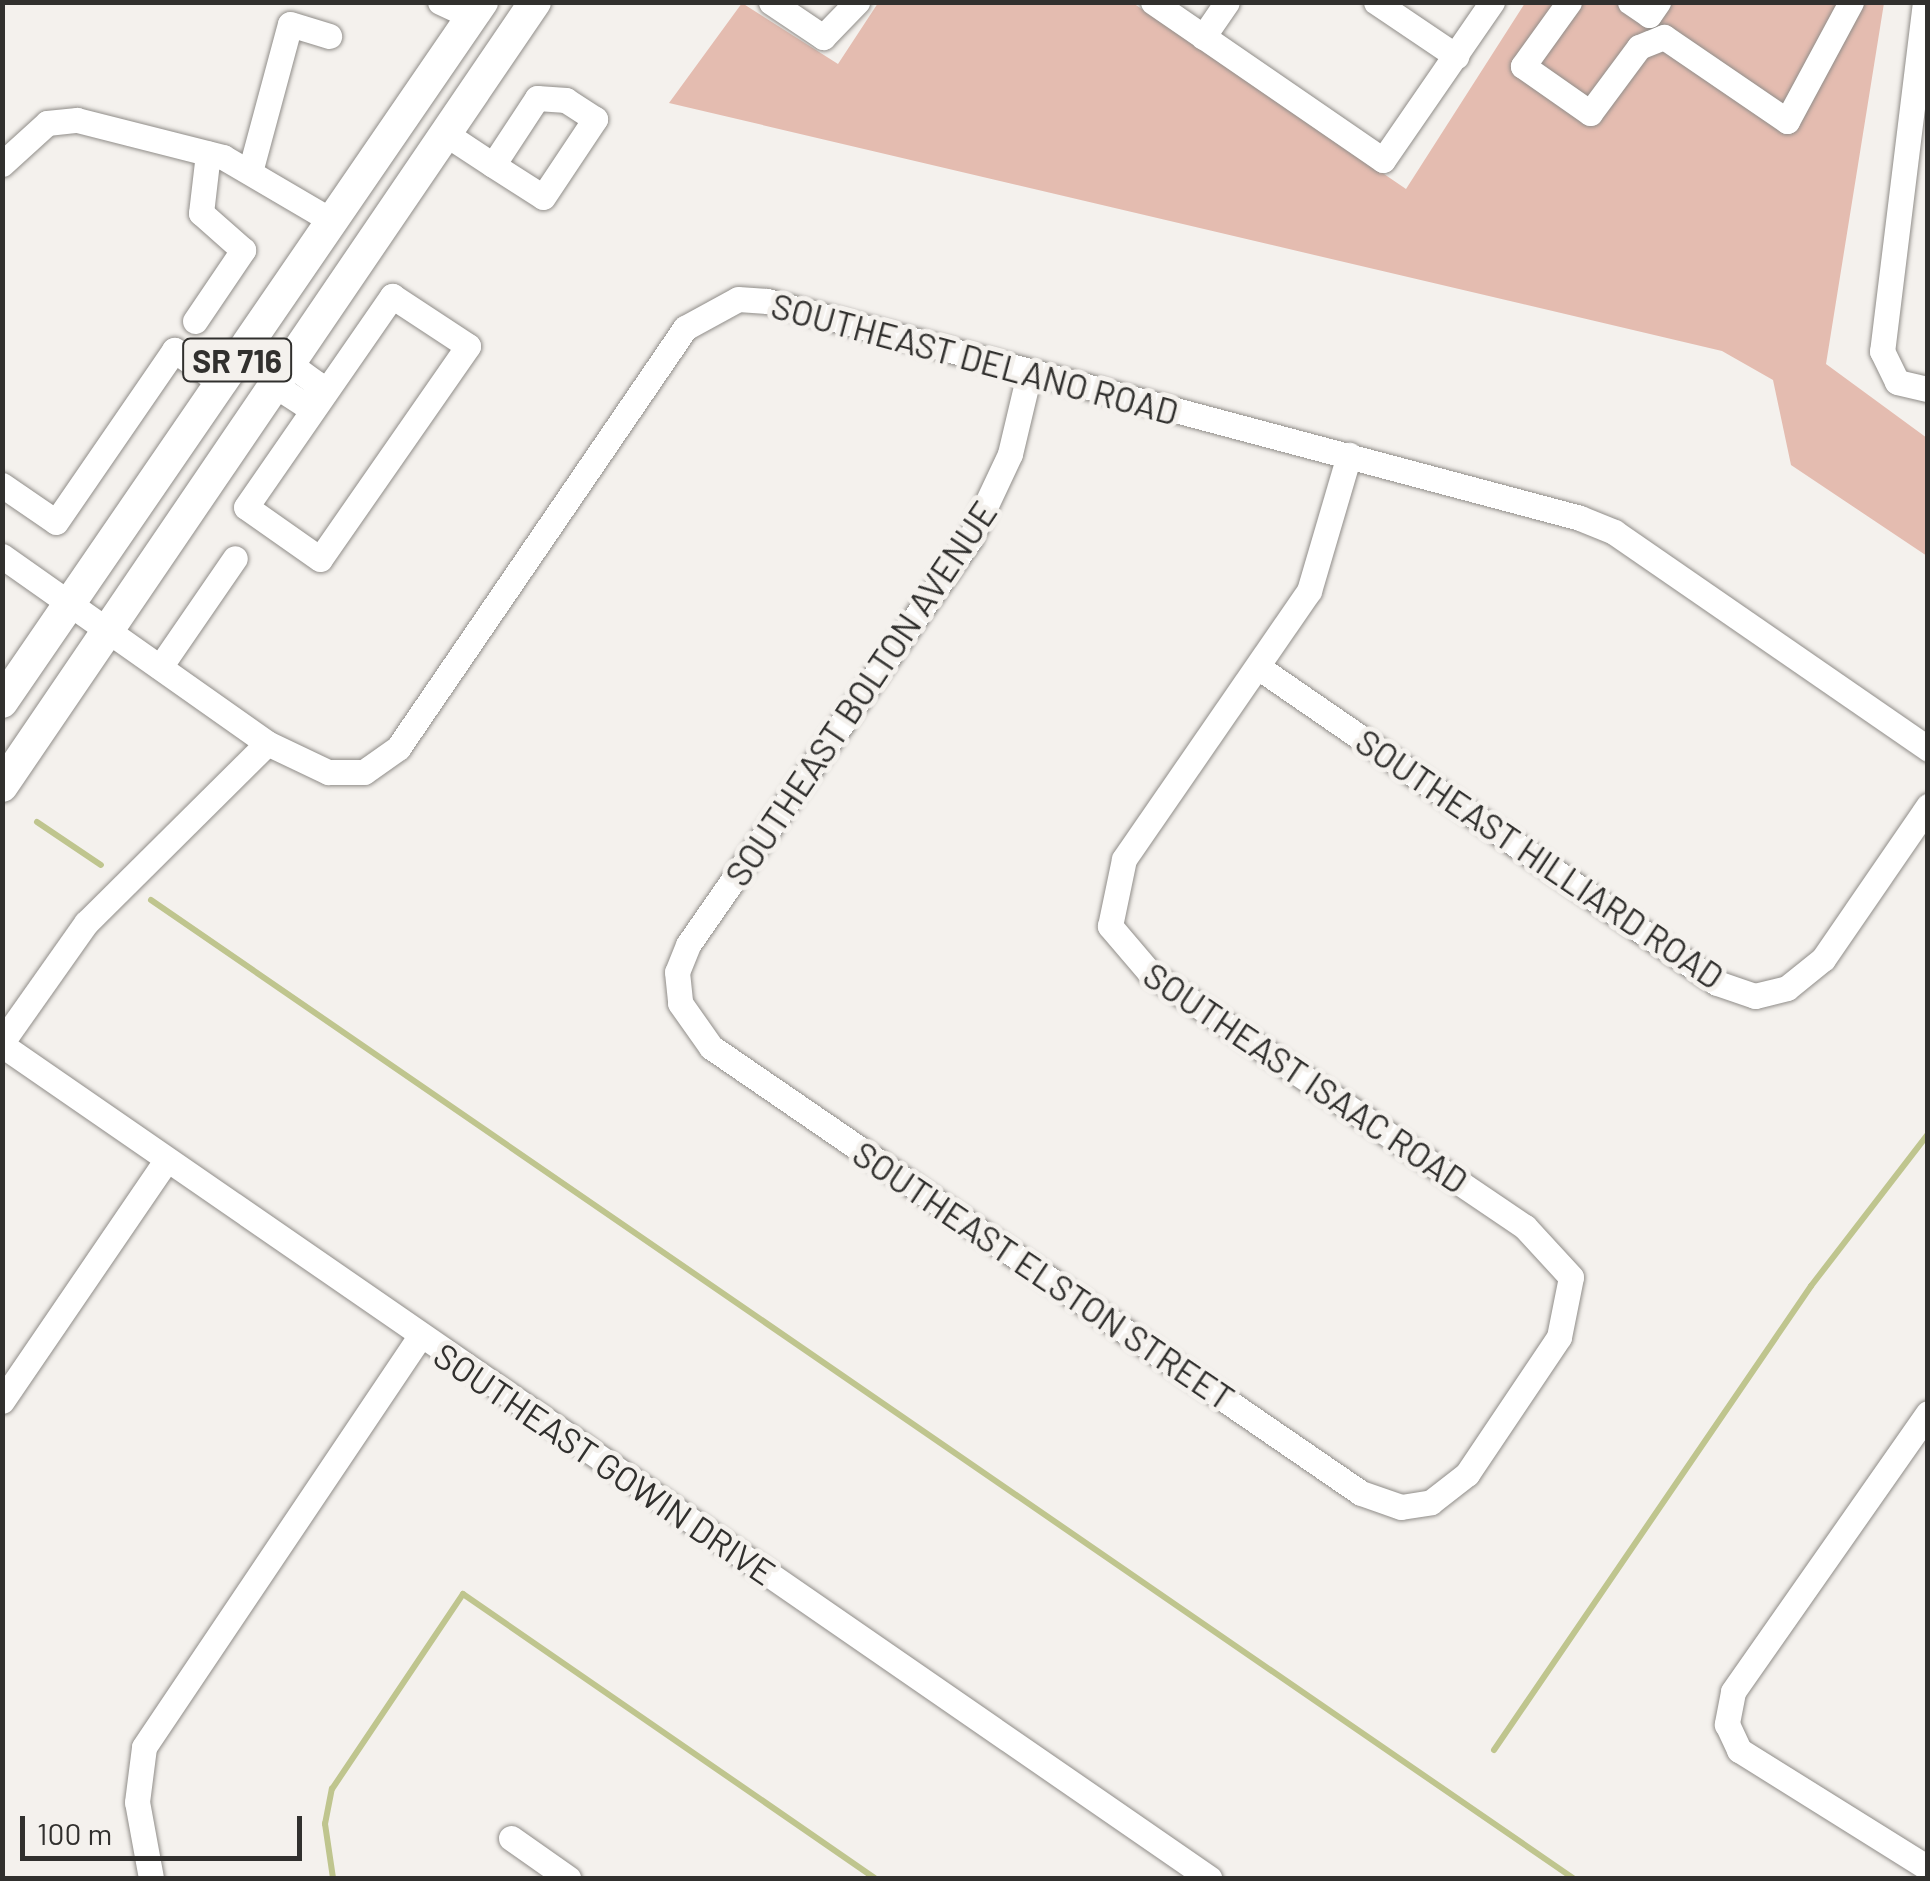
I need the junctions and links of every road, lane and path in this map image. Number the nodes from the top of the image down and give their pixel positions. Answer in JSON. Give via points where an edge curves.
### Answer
{"nodes":[{"id":1,"x":440,"y":2,"type":"edge"},
{"id":2,"x":535,"y":2,"type":"edge"},
{"id":3,"x":771,"y":2,"type":"edge"},
{"id":4,"x":857,"y":2,"type":"edge"},
{"id":5,"x":1153,"y":2,"type":"edge"},
{"id":6,"x":1227,"y":2,"type":"edge"},
{"id":7,"x":1376,"y":2,"type":"edge"},
{"id":8,"x":1492,"y":2,"type":"edge"},
{"id":9,"x":1569,"y":2,"type":"edge"},
{"id":10,"x":1630,"y":2,"type":"edge"},
{"id":11,"x":1658,"y":2,"type":"edge"},
{"id":12,"x":1851,"y":2,"type":"edge"},
{"id":13,"x":1925,"y":2,"type":"edge"},
{"id":14,"x":477,"y":10,"type":"edge"},
{"id":15,"x":329,"y":36,"type":"dead end"},
{"id":16,"x":1203,"y":37,"type":"junction"},
{"id":17,"x":1456,"y":56,"type":"junction"},
{"id":18,"x":1919,"y":131,"type":"edge"},
{"id":19,"x":446,"y":134,"type":"junction"},
{"id":20,"x":208,"y":153,"type":"junction"},
{"id":21,"x":2,"y":164,"type":"edge"},
{"id":22,"x":493,"y":165,"type":"dead end"},
{"id":23,"x":250,"y":172,"type":"junction"},
{"id":24,"x":406,"y":192,"type":"junction"},
{"id":25,"x":332,"y":221,"type":"junction"},
{"id":26,"x":195,"y":321,"type":"dead end"},
{"id":27,"x":1029,"y":374,"type":"junction"},
{"id":28,"x":284,"y":376,"type":"junction"},
{"id":29,"x":222,"y":383,"type":"junction"},
{"id":30,"x":1928,"y":390,"type":"edge"},
{"id":31,"x":317,"y":398,"type":"junction"},
{"id":32,"x":1349,"y":455,"type":"junction"},
{"id":33,"x":2,"y":486,"type":"edge"},
{"id":34,"x":2,"y":556,"type":"edge"},
{"id":35,"x":236,"y":558,"type":"dead end"},
{"id":36,"x":71,"y":603,"type":"junction"},
{"id":37,"x":112,"y":632,"type":"junction"},
{"id":38,"x":160,"y":667,"type":"junction"},
{"id":39,"x":1258,"y":667,"type":"junction"},
{"id":40,"x":2,"y":702,"type":"edge"},
{"id":41,"x":267,"y":743,"type":"junction"},
{"id":42,"x":1928,"y":749,"type":"edge"},
{"id":43,"x":2,"y":786,"type":"edge"},
{"id":44,"x":1928,"y":806,"type":"edge"},
{"id":45,"x":680,"y":1003,"type":"joint"},
{"id":46,"x":2,"y":1044,"type":"edge"},
{"id":47,"x":166,"y":1161,"type":"junction"},
{"id":48,"x":420,"y":1336,"type":"junction"},
{"id":49,"x":2,"y":1401,"type":"edge"},
{"id":50,"x":1928,"y":1414,"type":"edge"},
{"id":51,"x":1431,"y":1502,"type":"joint"},
{"id":52,"x":511,"y":1838,"type":"dead end"},
{"id":53,"x":1928,"y":1868,"type":"edge"},
{"id":54,"x":151,"y":1878,"type":"edge"},
{"id":55,"x":568,"y":1878,"type":"edge"},
{"id":56,"x":1209,"y":1878,"type":"edge"}],
"edges":[{"from":1,"to":14,"type":"street"},
{"from":2,"to":19,"type":"main road","number":"SR 716"},
{"from":3,"to":4,"type":"street","via":[[823,37],[838,32]]},
{"from":5,"to":16,"type":"street"},
{"from":6,"to":16,"type":"street"},
{"from":7,"to":17,"type":"street"},
{"from":8,"to":17,"type":"street"},
{"from":9,"to":12,"type":"street","via":[[1523,66],[1590,112],[1639,48],[1664,37],[1787,121]]},
{"from":10,"to":11,"type":"street","via":[[1649,15]]},
{"from":13,"to":18,"type":"street"},
{"from":14,"to":24,"type":"main road","via":[[467,72],[407,162]]},
{"from":14,"to":25,"type":"main road","number":"SR 716"},
{"from":15,"to":23,"type":"street","via":[[290,24]]},
{"from":16,"to":17,"type":"street","via":[[1383,160]]},
{"from":18,"to":30,"type":"street","via":[[1882,351],[1897,382]]},
{"from":19,"to":22,"type":"street"},
{"from":19,"to":24,"type":"main road","number":"SR 716"},
{"from":20,"to":21,"type":"street","via":[[77,120],[47,123]]},
{"from":20,"to":23,"type":"street"},
{"from":20,"to":26,"type":"street","via":[[201,212],[243,250]]},
{"from":23,"to":25,"type":"street"},
{"from":24,"to":28,"type":"main road","number":"SR 716"},
{"from":25,"to":29,"type":"main road","number":"SR 716"},
{"from":27,"to":32,"type":"street","name":"SOUTHEAST DELANO ROAD"},
{"from":27,"to":41,"type":"street","name":"SOUTHEAST DELANO ROAD","via":[[767,302],[704,310],[657,363],[398,748],[364,772],[328,772]]},
{"from":27,"to":45,"type":"street","name":"SOUTHEAST BOLTON AVENUE","via":[[1010,454],[970,540],[688,945],[677,972]]},
{"from":28,"to":31,"type":"street","via":[[304,404]]},
{"from":28,"to":37,"type":"main road","number":"SR 716"},
{"from":29,"to":33,"type":"street","via":[[174,350],[56,522]]},
{"from":29,"to":36,"type":"main road","number":"SR 716"},
{"from":31,"to":31,"type":"street","via":[[246,507],[320,559],[468,346],[392,296]]},
{"from":32,"to":39,"type":"street","name":"SOUTHEAST ISAAC ROAD","via":[[1309,590]]},
{"from":32,"to":42,"type":"street","name":"SOUTHEAST DELANO ROAD","via":[[1614,532]]},
{"from":34,"to":36,"type":"street","name":"SOUTHEAST DELANO ROAD"},
{"from":35,"to":38,"type":"street"},
{"from":36,"to":37,"type":"street","name":"SOUTHEAST DELANO ROAD"},
{"from":36,"to":40,"type":"main road","number":"SR 716"},
{"from":37,"to":38,"type":"street","name":"SOUTHEAST DELANO ROAD"},
{"from":37,"to":43,"type":"main road","number":"SR 716"},
{"from":38,"to":41,"type":"street","name":"SOUTHEAST DELANO ROAD"},
{"from":39,"to":44,"type":"street","name":"SOUTHEAST HILLIARD ROAD","via":[[1717,982],[1755,996],[1787,988],[1823,958]]},
{"from":39,"to":51,"type":"street","name":"SOUTHEAST ISAAC ROAD","via":[[1124,859],[1110,926],[1150,973],[1525,1227],[1570,1277],[1559,1337],[1467,1474]]},
{"from":41,"to":46,"type":"street","via":[[86,922]]},
{"from":45,"to":51,"type":"street","name":"SOUTHEAST ELSTON STREET","via":[[711,1047],[1361,1493],[1402,1508]]},
{"from":46,"to":47,"type":"street","name":"SOUTHEAST GOWIN DRIVE"},
{"from":47,"to":48,"type":"street","name":"SOUTHEAST GOWIN DRIVE"},
{"from":47,"to":49,"type":"street"},
{"from":48,"to":54,"type":"street","via":[[144,1747],[137,1802]]},
{"from":48,"to":56,"type":"street","name":"SOUTHEAST GOWIN DRIVE"},
{"from":50,"to":53,"type":"street","via":[[1733,1692],[1727,1724],[1739,1750]]},
{"from":52,"to":55,"type":"street"}]}
